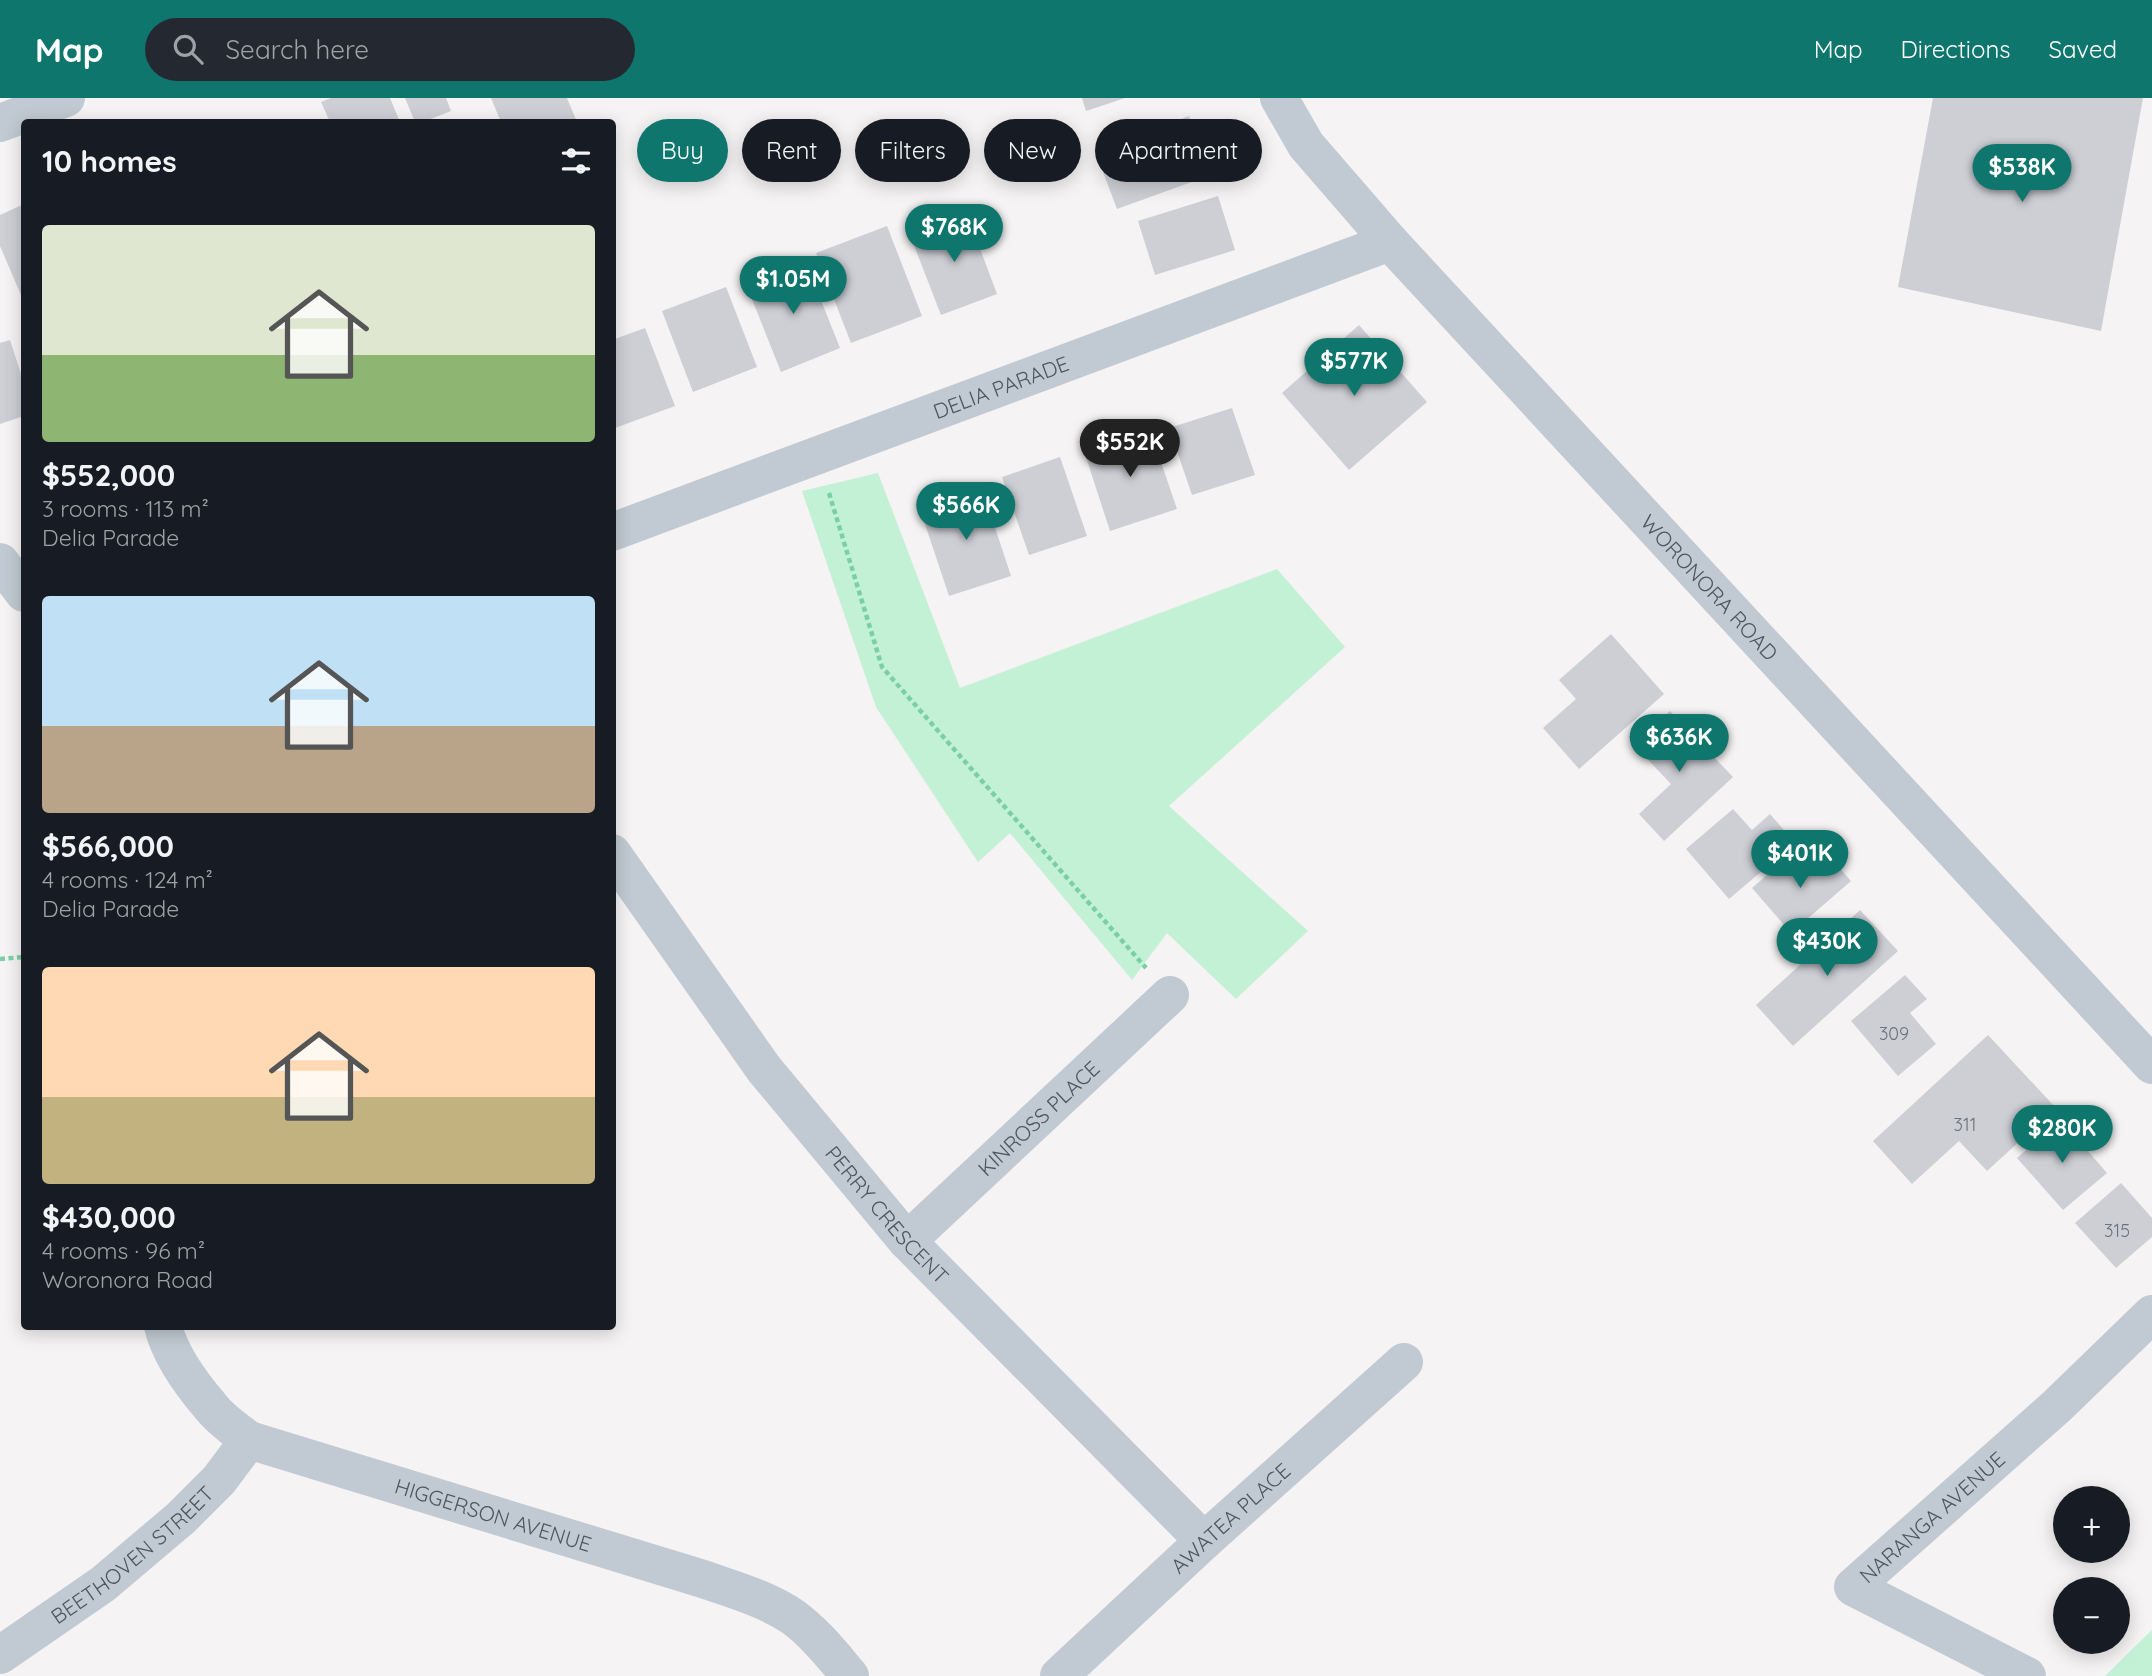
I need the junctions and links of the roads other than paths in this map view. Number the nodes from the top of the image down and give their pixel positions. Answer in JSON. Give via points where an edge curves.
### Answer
{"nodes":[{"id":1,"x":66,"y":98,"type":"edge"},
{"id":2,"x":1279,"y":98,"type":"edge"},
{"id":3,"x":0,"y":123,"type":"edge"},
{"id":4,"x":1390,"y":242,"type":"junction"},
{"id":5,"x":616,"y":530,"type":"edge"},
{"id":6,"x":0,"y":562,"type":"edge"},
{"id":7,"x":21,"y":589,"type":"edge"},
{"id":8,"x":616,"y":859,"type":"edge"},
{"id":9,"x":1170,"y":995,"type":"road end"},
{"id":10,"x":2152,"y":1065,"type":"edge"},
{"id":11,"x":907,"y":1241,"type":"junction"},
{"id":12,"x":2152,"y":1314,"type":"edge"},
{"id":13,"x":164,"y":1330,"type":"edge"},
{"id":14,"x":1404,"y":1362,"type":"dead end"},
{"id":15,"x":249,"y":1440,"type":"junction"},
{"id":16,"x":1204,"y":1541,"type":"junction"},
{"id":17,"x":0,"y":1655,"type":"edge"},
{"id":18,"x":850,"y":1676,"type":"edge"},
{"id":19,"x":1059,"y":1676,"type":"edge"},
{"id":20,"x":2027,"y":1676,"type":"edge"}],
"edges":[{"from":1,"to":3,"type":"street"},
{"from":2,"to":4,"type":"street","name":"WORONORA ROAD","via":[[1306,145]]},
{"from":4,"to":5,"type":"street","name":"DELIA PARADE"},
{"from":4,"to":10,"type":"street","name":"WORONORA ROAD"},
{"from":6,"to":7,"type":"street"},
{"from":8,"to":11,"type":"street","name":"PERRY CRESCENT","via":[[764,1069]]},
{"from":9,"to":11,"type":"street","name":"KINROSS PLACE"},
{"from":11,"to":16,"type":"street","name":"PERRY CRESCENT"},
{"from":12,"to":20,"type":"street","name":"NARANGA AVENUE","via":[[2057,1406],[1853,1587]]},
{"from":13,"to":15,"type":"street","name":"HIGGERSON AVENUE","via":[[187,1375],[212,1409]]},
{"from":14,"to":16,"type":"street","name":"AWATEA PLACE"},
{"from":15,"to":17,"type":"street","name":"BEETHOVEN STREET","via":[[219,1480],[181,1518],[103,1584]]},
{"from":15,"to":18,"type":"street","name":"HIGGERSON AVENUE","via":[[751,1596],[793,1617]]},
{"from":16,"to":19,"type":"street","name":"AWATEA PLACE"}]}
